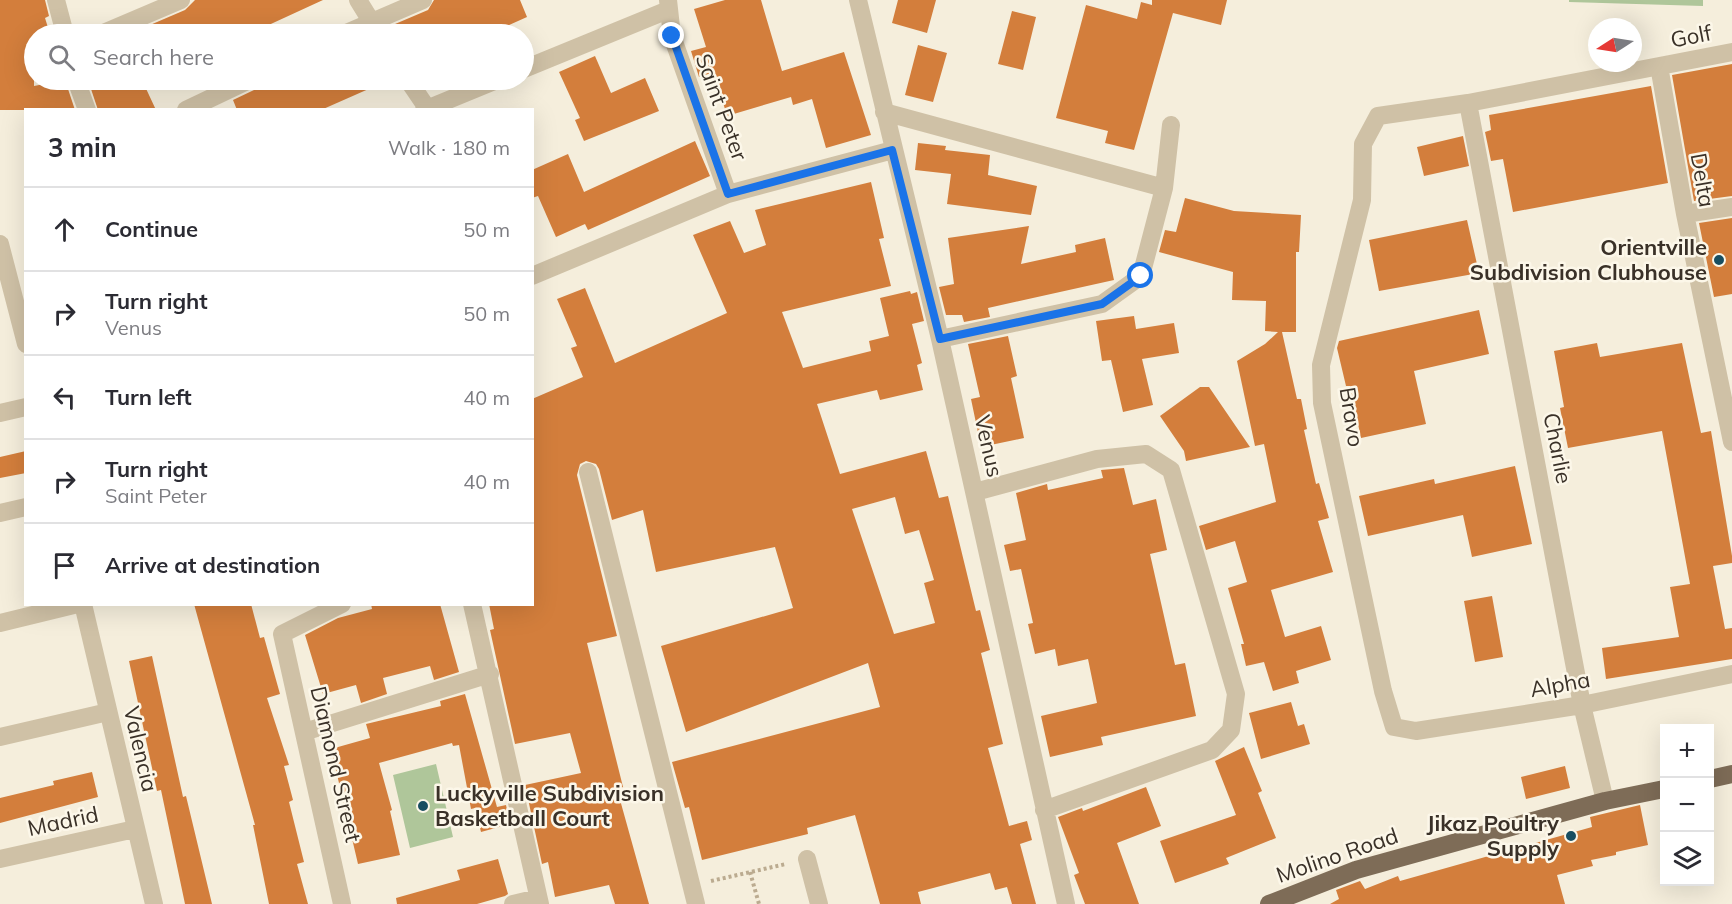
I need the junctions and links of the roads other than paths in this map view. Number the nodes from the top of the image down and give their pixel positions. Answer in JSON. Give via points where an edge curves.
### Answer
{"nodes":[{"id":1,"x":56,"y":0,"type":"edge"},
{"id":2,"x":182,"y":0,"type":"edge"},
{"id":3,"x":358,"y":0,"type":"edge"},
{"id":4,"x":423,"y":0,"type":"edge"},
{"id":5,"x":858,"y":0,"type":"edge"},
{"id":6,"x":668,"y":5,"type":"edge"},
{"id":7,"x":62,"y":24,"type":"edge"},
{"id":8,"x":124,"y":24,"type":"edge"},
{"id":9,"x":373,"y":24,"type":"edge"},
{"id":10,"x":382,"y":24,"type":"edge"},
{"id":11,"x":1732,"y":52,"type":"edge"},
{"id":12,"x":534,"y":65,"type":"edge"},
{"id":13,"x":1659,"y":66,"type":"junction"},
{"id":14,"x":80,"y":90,"type":"edge"},
{"id":15,"x":228,"y":90,"type":"edge"},
{"id":16,"x":414,"y":90,"type":"edge"},
{"id":17,"x":473,"y":90,"type":"edge"},
{"id":18,"x":1468,"y":103,"type":"junction"},
{"id":19,"x":86,"y":108,"type":"edge"},
{"id":20,"x":190,"y":108,"type":"edge"},
{"id":21,"x":425,"y":108,"type":"edge"},
{"id":22,"x":428,"y":108,"type":"edge"},
{"id":23,"x":884,"y":112,"type":"junction"},
{"id":24,"x":1378,"y":116,"type":"joint"},
{"id":25,"x":1171,"y":125,"type":"dead end"},
{"id":26,"x":892,"y":150,"type":"junction"},
{"id":27,"x":1164,"y":188,"type":"junction"},
{"id":28,"x":728,"y":194,"type":"junction"},
{"id":29,"x":1732,"y":207,"type":"edge"},
{"id":30,"x":1685,"y":214,"type":"junction"},
{"id":31,"x":0,"y":244,"type":"edge"},
{"id":32,"x":534,"y":275,"type":"edge"},
{"id":33,"x":8,"y":310,"type":"edge"},
{"id":34,"x":940,"y":339,"type":"junction"},
{"id":35,"x":24,"y":340,"type":"edge"},
{"id":36,"x":1723,"y":356,"type":"edge"},
{"id":37,"x":24,"y":407,"type":"edge"},
{"id":38,"x":0,"y":413,"type":"edge"},
{"id":39,"x":1732,"y":442,"type":"edge"},
{"id":40,"x":588,"y":472,"type":"dead end"},
{"id":41,"x":975,"y":492,"type":"junction"},
{"id":42,"x":24,"y":507,"type":"edge"},
{"id":43,"x":0,"y":513,"type":"edge"},
{"id":44,"x":70,"y":606,"type":"edge"},
{"id":45,"x":83,"y":606,"type":"edge"},
{"id":46,"x":338,"y":606,"type":"edge"},
{"id":47,"x":473,"y":606,"type":"edge"},
{"id":48,"x":0,"y":623,"type":"edge"},
{"id":49,"x":490,"y":674,"type":"junction"},
{"id":50,"x":1732,"y":674,"type":"edge"},
{"id":51,"x":1582,"y":705,"type":"junction"},
{"id":52,"x":108,"y":712,"type":"junction"},
{"id":53,"x":1394,"y":727,"type":"joint"},
{"id":54,"x":304,"y":732,"type":"junction"},
{"id":55,"x":0,"y":737,"type":"edge"},
{"id":56,"x":1732,"y":774,"type":"edge"},
{"id":57,"x":1714,"y":778,"type":"edge"},
{"id":58,"x":1660,"y":790,"type":"edge"},
{"id":59,"x":1605,"y":801,"type":"junction"},
{"id":60,"x":1044,"y":810,"type":"junction"},
{"id":61,"x":135,"y":829,"type":"junction"},
{"id":62,"x":0,"y":859,"type":"edge"},
{"id":63,"x":807,"y":859,"type":"road end"},
{"id":64,"x":539,"y":901,"type":"edge"},
{"id":65,"x":154,"y":904,"type":"edge"},
{"id":66,"x":342,"y":904,"type":"edge"},
{"id":67,"x":513,"y":904,"type":"edge"},
{"id":68,"x":696,"y":904,"type":"edge"},
{"id":69,"x":819,"y":904,"type":"edge"},
{"id":70,"x":1066,"y":904,"type":"edge"},
{"id":71,"x":1269,"y":904,"type":"edge"}],
"edges":[{"from":1,"to":7,"type":"street"},
{"from":2,"to":8,"type":"street"},
{"from":3,"to":9,"type":"street"},
{"from":4,"to":10,"type":"street"},
{"from":5,"to":23,"type":"street","name":"Venus"},
{"from":6,"to":12,"type":"street"},
{"from":6,"to":28,"type":"street","name":"Saint Peter","via":[[672,36]]},
{"from":11,"to":13,"type":"street","name":"Golf"},
{"from":13,"to":18,"type":"street","name":"Golf"},
{"from":13,"to":30,"type":"street","name":"Delta"},
{"from":14,"to":19,"type":"street"},
{"from":15,"to":20,"type":"street"},
{"from":16,"to":21,"type":"street"},
{"from":17,"to":22,"type":"street"},
{"from":18,"to":24,"type":"street","name":"Golf"},
{"from":18,"to":51,"type":"street","name":"Charlie"},
{"from":23,"to":26,"type":"street","name":"Venus"},
{"from":23,"to":27,"type":"street"},
{"from":24,"to":53,"type":"street","name":"Bravo","via":[[1363,144],[1362,200],[1321,365],[1322,403]]},
{"from":25,"to":27,"type":"street"},
{"from":26,"to":28,"type":"street"},
{"from":26,"to":34,"type":"street","name":"Venus"},
{"from":27,"to":34,"type":"street","via":[[1141,276],[1102,304]]},
{"from":28,"to":32,"type":"street"},
{"from":29,"to":30,"type":"street"},
{"from":30,"to":36,"type":"street","name":"Delta"},
{"from":31,"to":33,"type":"street"},
{"from":33,"to":35,"type":"street"},
{"from":34,"to":41,"type":"street","name":"Venus"},
{"from":36,"to":39,"type":"street","name":"Delta"},
{"from":37,"to":38,"type":"street"},
{"from":40,"to":68,"type":"street"},
{"from":41,"to":60,"type":"street","name":"Venus"},
{"from":41,"to":60,"type":"street","via":[[1097,459],[1146,454],[1171,470],[1236,694],[1231,730],[1212,750]]},
{"from":42,"to":43,"type":"street"},
{"from":44,"to":48,"type":"street"},
{"from":45,"to":52,"type":"street","name":"Valencia"},
{"from":46,"to":54,"type":"street","name":"Diamond Street","via":[[282,634]]},
{"from":47,"to":49,"type":"street"},
{"from":49,"to":54,"type":"street"},
{"from":49,"to":64,"type":"street"},
{"from":50,"to":51,"type":"street","name":"Alpha"},
{"from":51,"to":53,"type":"street","name":"Alpha","via":[[1416,731]]},
{"from":51,"to":59,"type":"street","name":"Charlie"},
{"from":52,"to":55,"type":"street"},
{"from":52,"to":61,"type":"street","name":"Valencia"},
{"from":54,"to":66,"type":"street","name":"Diamond Street"},
{"from":56,"to":57,"type":"main road"},
{"from":58,"to":59,"type":"main road","name":"Molino Road"},
{"from":59,"to":71,"type":"main road","name":"Molino Road","via":[[1356,870]]},
{"from":60,"to":70,"type":"street","name":"Venus"},
{"from":61,"to":62,"type":"street","name":"Madrid"},
{"from":61,"to":65,"type":"street","name":"Valencia"},
{"from":63,"to":69,"type":"street"},
{"from":64,"to":67,"type":"street"}]}
